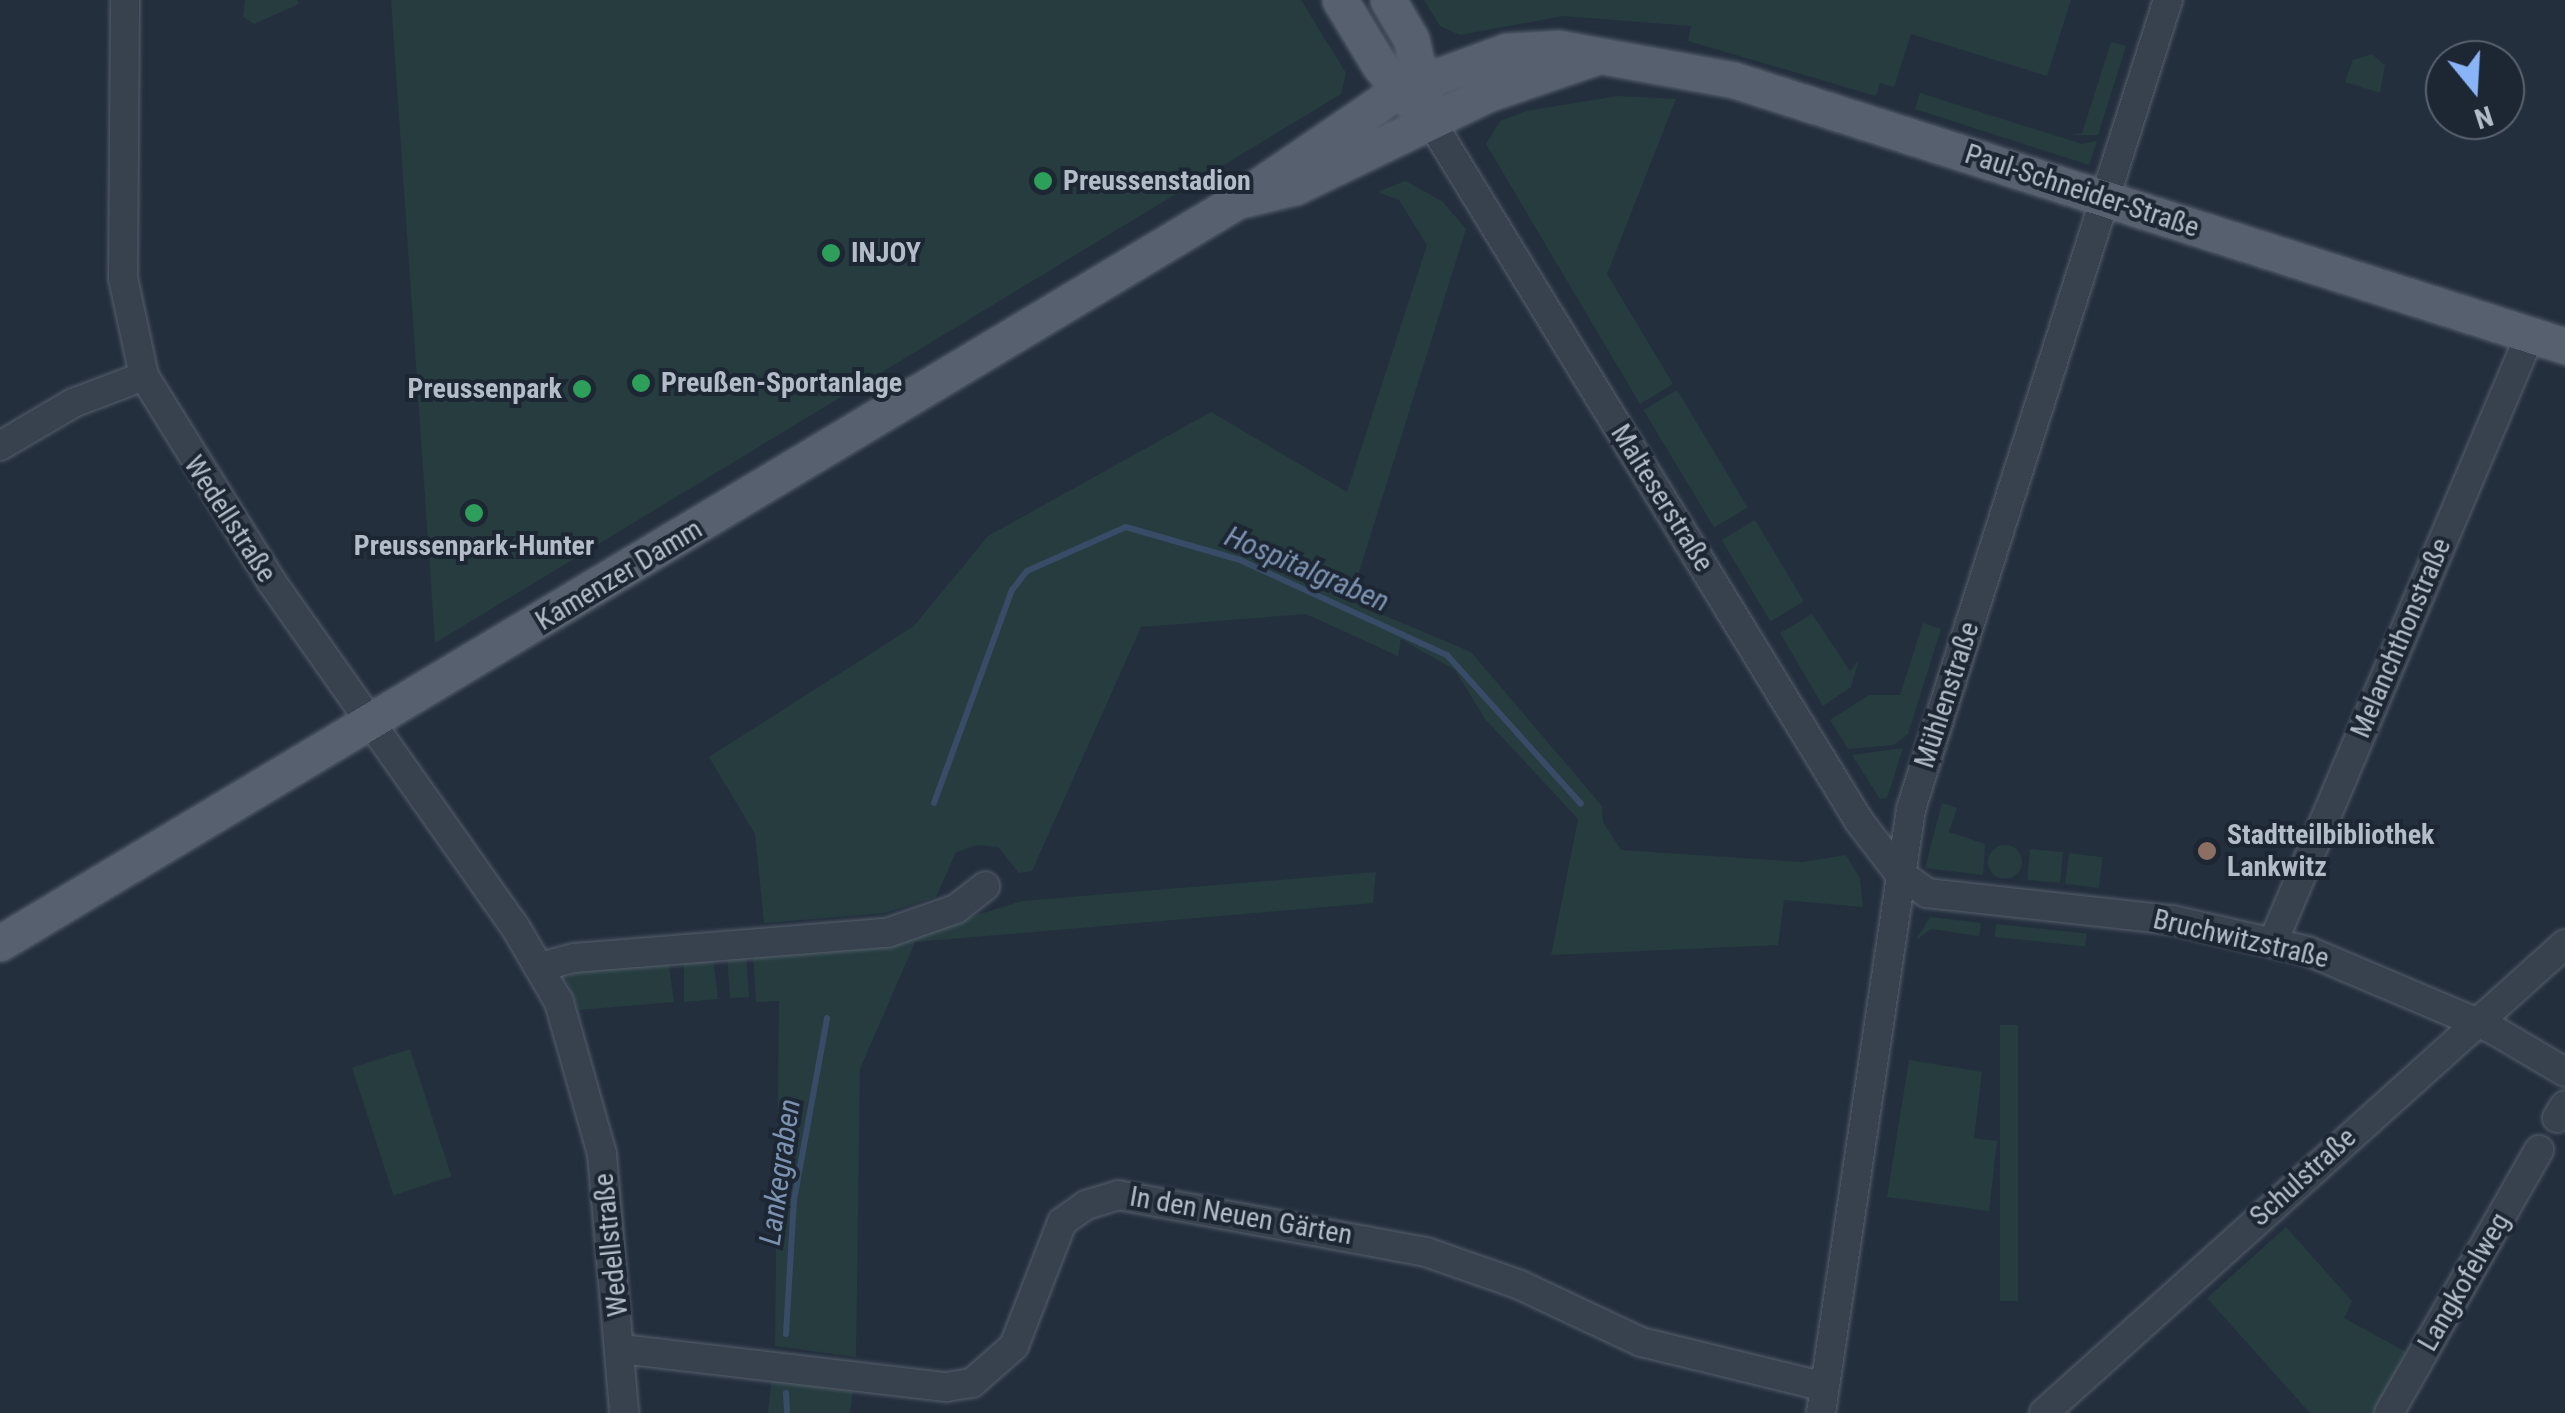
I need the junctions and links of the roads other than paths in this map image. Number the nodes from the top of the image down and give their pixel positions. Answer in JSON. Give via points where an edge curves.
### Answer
{"nodes":[{"id":1,"x":125,"y":0,"type":"edge"},
{"id":2,"x":1340,"y":0,"type":"edge"},
{"id":3,"x":1388,"y":0,"type":"edge"},
{"id":4,"x":2168,"y":0,"type":"edge"},
{"id":5,"x":1596,"y":57,"type":"junction"},
{"id":6,"x":1409,"y":85,"type":"junction"},
{"id":7,"x":1430,"y":120,"type":"junction"},
{"id":8,"x":2103,"y":198,"type":"junction"},
{"id":9,"x":1235,"y":202,"type":"junction"},
{"id":10,"x":2530,"y":335,"type":"junction"},
{"id":11,"x":2565,"y":346,"type":"edge"},
{"id":12,"x":144,"y":376,"type":"junction"},
{"id":13,"x":0,"y":446,"type":"edge"},
{"id":14,"x":370,"y":725,"type":"junction"},
{"id":15,"x":1898,"y":872,"type":"junction"},
{"id":16,"x":985,"y":886,"type":"dead end"},
{"id":17,"x":0,"y":942,"type":"edge"},
{"id":18,"x":2273,"y":942,"type":"junction"},
{"id":19,"x":2565,"y":944,"type":"edge"},
{"id":20,"x":540,"y":967,"type":"junction"},
{"id":21,"x":2473,"y":1020,"type":"junction"},
{"id":22,"x":2565,"y":1072,"type":"edge"},
{"id":23,"x":2540,"y":1150,"type":"dead end"},
{"id":24,"x":621,"y":1350,"type":"junction"},
{"id":25,"x":1823,"y":1400,"type":"edge"},
{"id":26,"x":624,"y":1413,"type":"edge"},
{"id":27,"x":2044,"y":1413,"type":"edge"},
{"id":28,"x":2389,"y":1413,"type":"edge"}],
"edges":[{"from":1,"to":12,"type":"street","name":"Wedellstraße","via":[[123,278]]},
{"from":2,"to":6,"type":"main road","name":"Malteserstraße"},
{"from":3,"to":6,"type":"main road","via":[[1411,39]]},
{"from":4,"to":8,"type":"street","name":"Mühlenstraße"},
{"from":5,"to":6,"type":"main road","name":"Paul-Schneider-Straße","via":[[1558,48],[1507,51]]},
{"from":5,"to":7,"type":"main road","name":"Paul-Schneider-Straße"},
{"from":5,"to":8,"type":"main road","name":"Paul-Schneider-Straße","via":[[1734,80]]},
{"from":6,"to":7,"type":"main road","name":"Malteserstraße"},
{"from":6,"to":9,"type":"main road","name":"Kamenzer Damm"},
{"from":7,"to":9,"type":"main road","name":"Kamenzer Damm","via":[[1294,187]]},
{"from":7,"to":15,"type":"street","name":"Malteserstraße","via":[[1859,821]]},
{"from":8,"to":10,"type":"main road","name":"Paul-Schneider-Straße"},
{"from":8,"to":15,"type":"street","name":"Mühlenstraße","via":[[1911,808]]},
{"from":9,"to":14,"type":"main road","name":"Kamenzer Damm"},
{"from":10,"to":11,"type":"main road","name":"Paul-Schneider-Straße"},
{"from":10,"to":18,"type":"street","name":"Melanchthonstraße"},
{"from":12,"to":13,"type":"street","via":[[73,403]]},
{"from":12,"to":14,"type":"street","name":"Wedellstraße","via":[[179,441]]},
{"from":14,"to":17,"type":"main road","name":"Kamenzer Damm"},
{"from":14,"to":20,"type":"street","name":"Wedellstraße"},
{"from":15,"to":18,"type":"street","name":"Bruchwitzstraße","via":[[1927,893],[2173,920]]},
{"from":15,"to":25,"type":"street","name":"Mühlenstraße"},
{"from":16,"to":20,"type":"street","via":[[956,908],[888,933],[574,958]]},
{"from":18,"to":21,"type":"street","name":"Bruchwitzstraße","via":[[2383,979]]},
{"from":19,"to":21,"type":"street","name":"Schulstraße"},
{"from":20,"to":24,"type":"street","name":"Wedellstraße","via":[[559,1002],[592,1104]]},
{"from":21,"to":22,"type":"street","name":"Bruchwitzstraße"},
{"from":21,"to":27,"type":"street","name":"Schulstraße"},
{"from":23,"to":28,"type":"street","name":"Langkofelweg"},
{"from":24,"to":25,"type":"street","name":"In den Neuen Gärten","via":[[946,1387],[972,1383],[1014,1346],[1062,1222],[1118,1195],[1426,1252],[1520,1284],[1641,1342]]},
{"from":24,"to":26,"type":"street","name":"Wedellstraße"}]}
